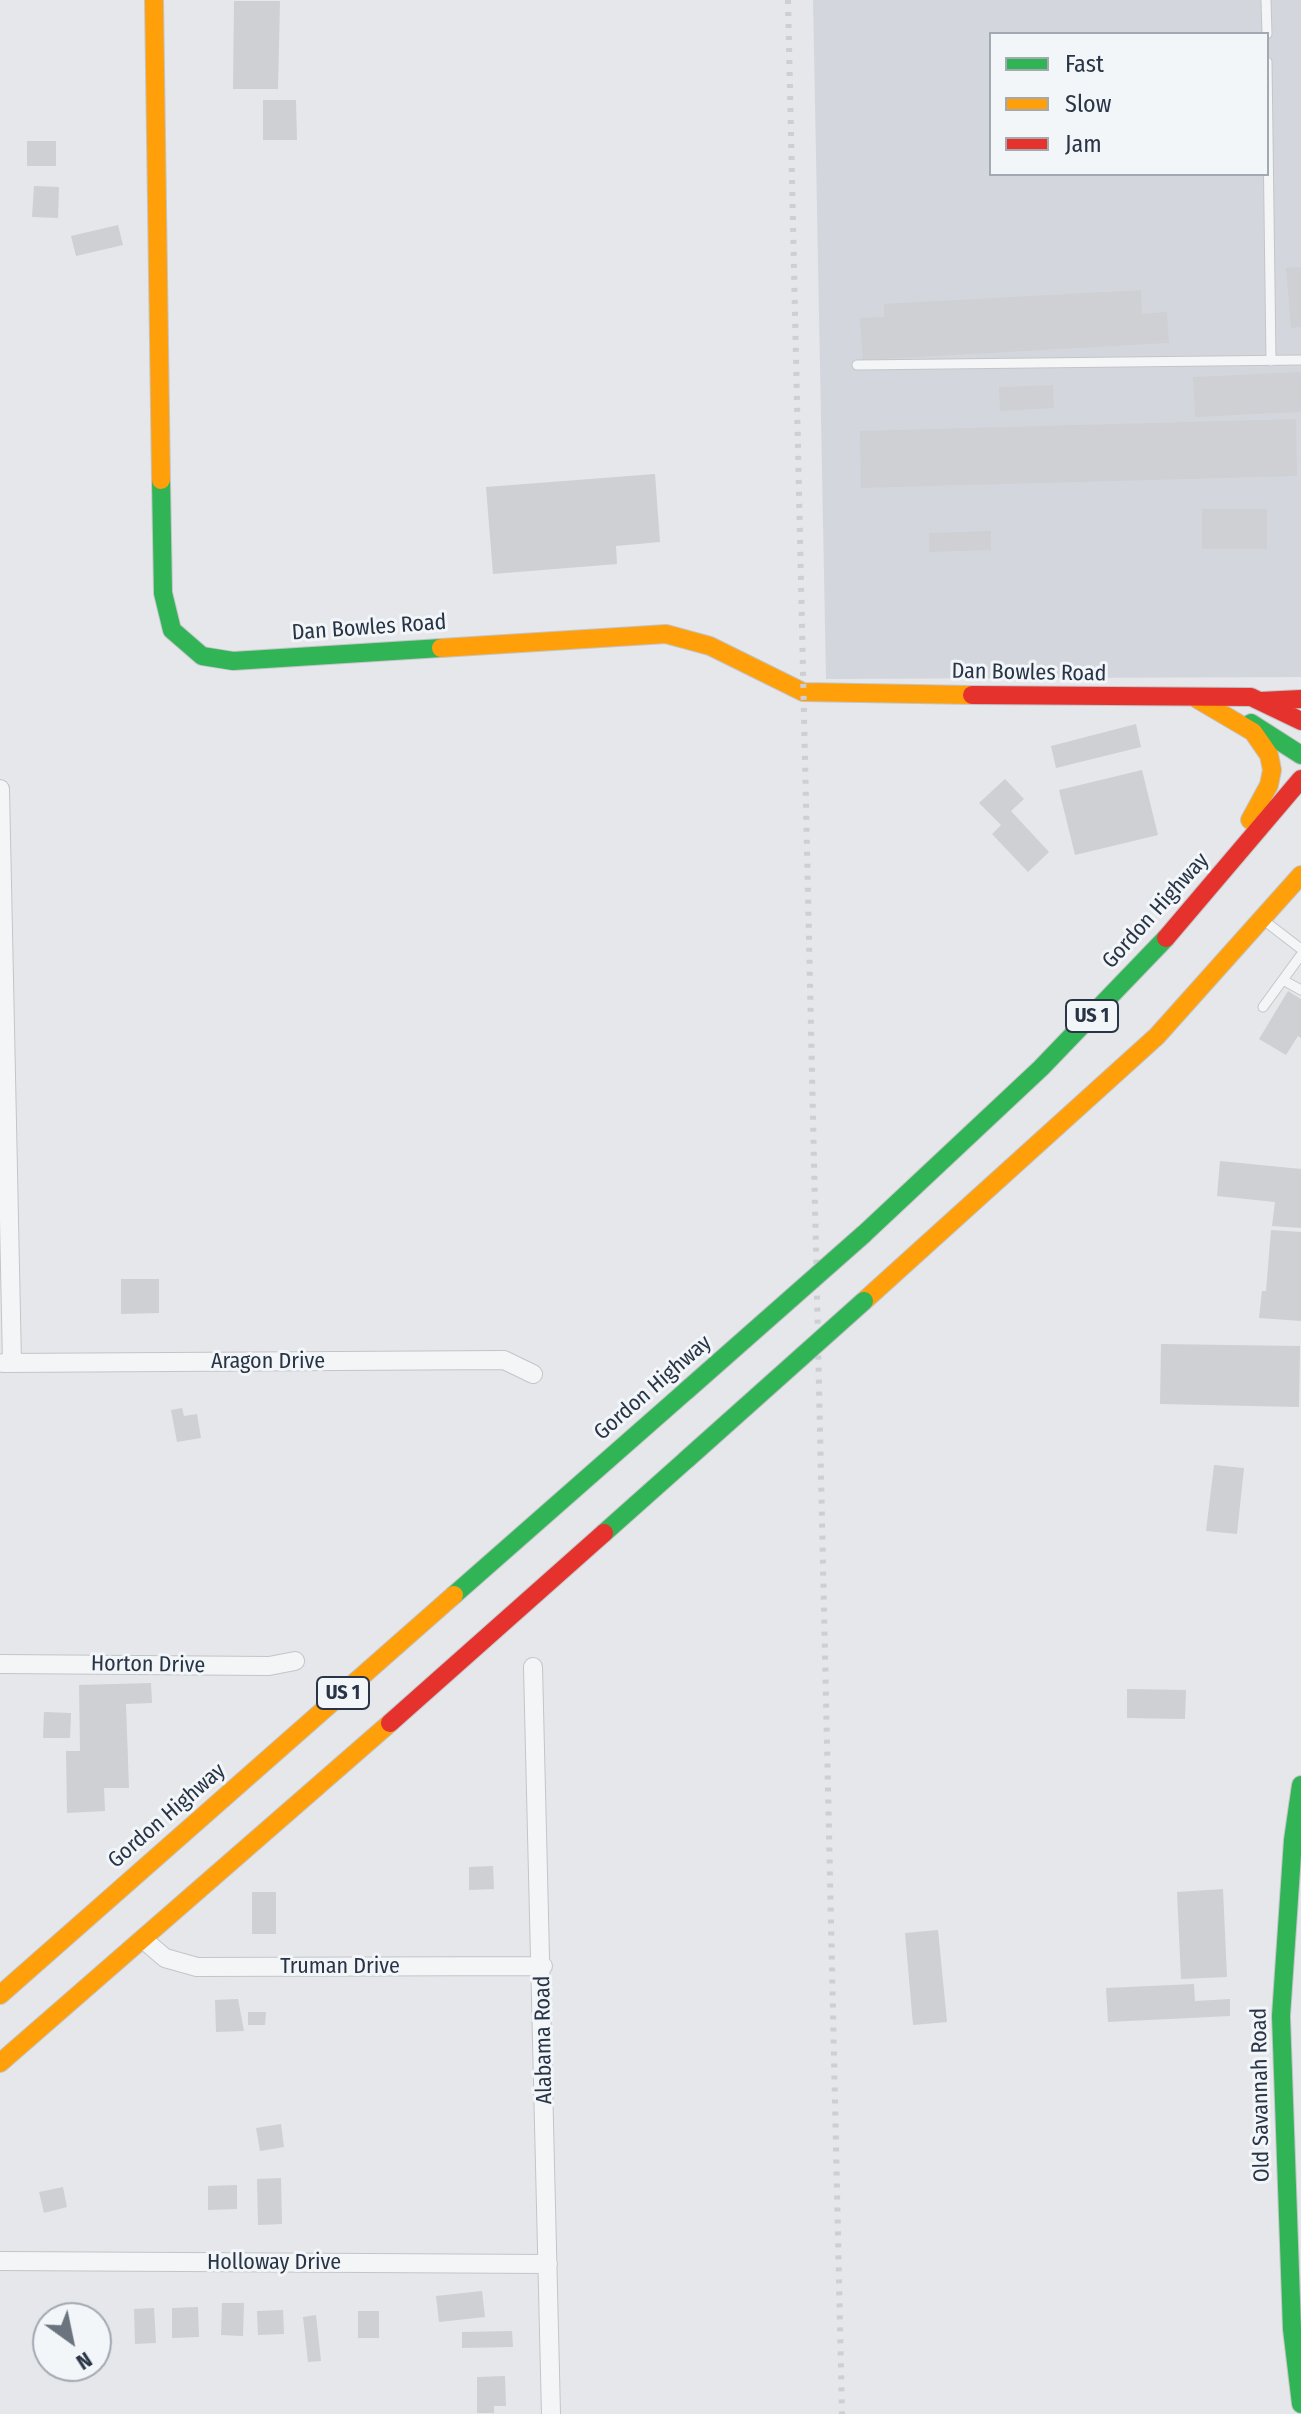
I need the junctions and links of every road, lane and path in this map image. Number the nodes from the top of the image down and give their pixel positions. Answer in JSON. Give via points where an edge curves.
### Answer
{"nodes":[{"id":1,"x":154,"y":0,"type":"edge"},
{"id":2,"x":1266,"y":0,"type":"edge"},
{"id":3,"x":1267,"y":32,"type":"edge"},
{"id":4,"x":1269,"y":176,"type":"edge"},
{"id":5,"x":1301,"y":360,"type":"edge"},
{"id":6,"x":1271,"y":361,"type":"junction"},
{"id":7,"x":857,"y":365,"type":"dead end"},
{"id":8,"x":1197,"y":699,"type":"junction"},
{"id":9,"x":1301,"y":699,"type":"edge"},
{"id":10,"x":1261,"y":701,"type":"junction"},
{"id":11,"x":1301,"y":721,"type":"edge"},
{"id":12,"x":1301,"y":755,"type":"edge"},
{"id":13,"x":1301,"y":779,"type":"edge"},
{"id":14,"x":0,"y":789,"type":"edge"},
{"id":15,"x":1301,"y":875,"type":"edge"},
{"id":16,"x":1301,"y":889,"type":"edge"},
{"id":17,"x":1203,"y":896,"type":"junction"},
{"id":18,"x":1263,"y":920,"type":"junction"},
{"id":19,"x":1301,"y":952,"type":"edge"},
{"id":20,"x":1283,"y":980,"type":"junction"},
{"id":21,"x":1301,"y":990,"type":"edge"},
{"id":22,"x":1263,"y":1007,"type":"dead end"},
{"id":23,"x":6,"y":1363,"type":"edge"},
{"id":24,"x":533,"y":1374,"type":"dead end"},
{"id":25,"x":295,"y":1661,"type":"dead end"},
{"id":26,"x":0,"y":1664,"type":"edge"},
{"id":27,"x":533,"y":1667,"type":"dead end"},
{"id":28,"x":1301,"y":1785,"type":"edge"},
{"id":29,"x":1297,"y":1840,"type":"edge"},
{"id":30,"x":68,"y":1936,"type":"junction"},
{"id":31,"x":144,"y":1940,"type":"junction"},
{"id":32,"x":15,"y":1958,"type":"dead end"},
{"id":33,"x":543,"y":1966,"type":"junction"},
{"id":34,"x":0,"y":1995,"type":"edge"},
{"id":35,"x":0,"y":2063,"type":"edge"},
{"id":36,"x":0,"y":2261,"type":"edge"},
{"id":37,"x":548,"y":2264,"type":"junction"},
{"id":38,"x":1301,"y":2404,"type":"edge"},
{"id":39,"x":551,"y":2414,"type":"edge"}],
"edges":[{"from":1,"to":8,"type":"main road","name":"Dan Bowles Road","via":[[163,593],[172,630],[190,648],[202,656],[233,661],[666,634],[710,646],[817,694]]},
{"from":2,"to":3,"type":"lane"},
{"from":4,"to":6,"type":"lane"},
{"from":5,"to":6,"type":"lane"},
{"from":6,"to":7,"type":"lane"},
{"from":8,"to":10,"type":"main road","name":"Dan Bowles Road"},
{"from":8,"to":12,"type":"main road","name":"Dan Bowles Road","via":[[1237,715]]},
{"from":8,"to":17,"type":"main road","via":[[1253,732],[1269,755],[1272,770],[1262,801]]},
{"from":9,"to":10,"type":"main road"},
{"from":10,"to":11,"type":"main road","name":"Dan Bowles Road"},
{"from":13,"to":17,"type":"main road","name":"Gordon Highway","number":"US 1"},
{"from":14,"to":23,"type":"street"},
{"from":15,"to":18,"type":"main road","number":"US 1"},
{"from":16,"to":18,"type":"main road"},
{"from":17,"to":30,"type":"main road","name":"Gordon Highway","number":"US 1","bridge":true,"via":[[1041,1068],[864,1234]]},
{"from":18,"to":19,"type":"lane"},
{"from":18,"to":31,"type":"main road","number":"US 1","bridge":true,"via":[[1094,1096]]},
{"from":19,"to":20,"type":"lane"},
{"from":20,"to":21,"type":"lane"},
{"from":20,"to":22,"type":"lane"},
{"from":23,"to":24,"type":"street","name":"Aragon Drive","via":[[504,1360]]},
{"from":25,"to":26,"type":"street","name":"Horton Drive","via":[[269,1666]]},
{"from":27,"to":33,"type":"street","name":"Alabama Road"},
{"from":28,"to":29,"type":"main road","name":"Old Savannah Road"},
{"from":29,"to":38,"type":"main road","name":"Old Savannah Road","via":[[1281,2016],[1292,2329]]},
{"from":30,"to":32,"type":"main road"},
{"from":30,"to":34,"type":"main road","name":"Gordon Highway","number":"US 1"},
{"from":31,"to":33,"type":"street","name":"Truman Drive","via":[[165,1958],[197,1967]]},
{"from":31,"to":35,"type":"main road","number":"US 1"},
{"from":33,"to":37,"type":"street","name":"Alabama Road"},
{"from":36,"to":37,"type":"street","name":"Holloway Drive"},
{"from":37,"to":39,"type":"street","name":"Alabama Road"}]}
